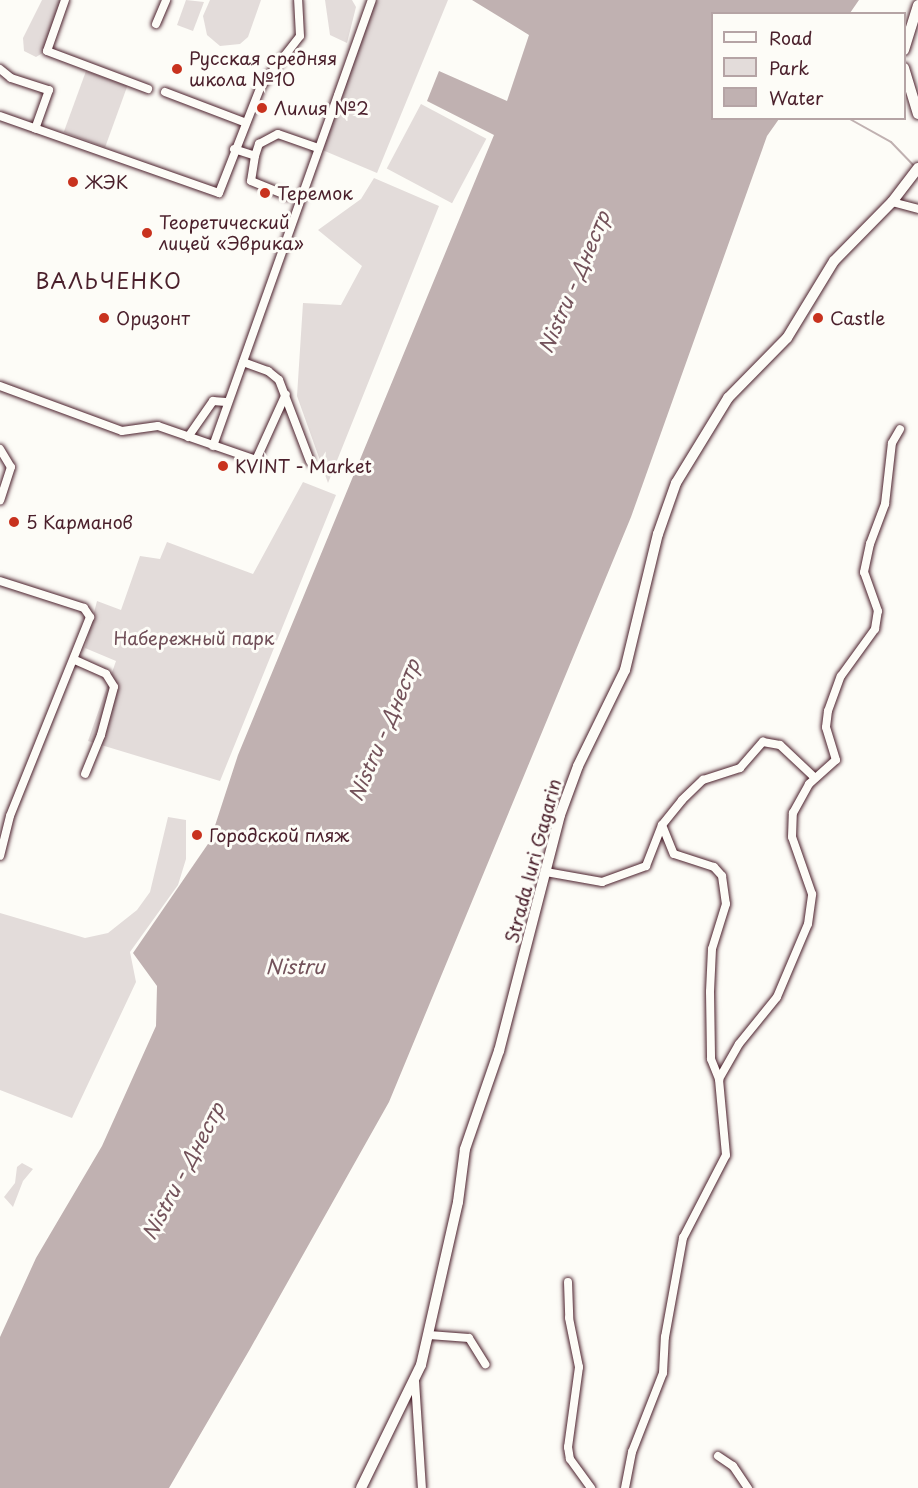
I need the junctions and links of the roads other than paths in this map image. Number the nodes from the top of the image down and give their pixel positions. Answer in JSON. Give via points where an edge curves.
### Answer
{"nodes":[{"id":1,"x":65,"y":0,"type":"edge"},
{"id":2,"x":166,"y":0,"type":"edge"},
{"id":3,"x":298,"y":0,"type":"edge"},
{"id":4,"x":372,"y":0,"type":"edge"},
{"id":5,"x":918,"y":5,"type":"edge"},
{"id":6,"x":156,"y":24,"type":"dead end"},
{"id":7,"x":906,"y":44,"type":"edge"},
{"id":8,"x":0,"y":69,"type":"edge"},
{"id":9,"x":906,"y":75,"type":"edge"},
{"id":10,"x":148,"y":89,"type":"dead end"},
{"id":11,"x":165,"y":92,"type":"dead end"},
{"id":12,"x":918,"y":114,"type":"edge"},
{"id":13,"x":0,"y":116,"type":"edge"},
{"id":14,"x":244,"y":122,"type":"junction"},
{"id":15,"x":35,"y":129,"type":"junction"},
{"id":16,"x":318,"y":148,"type":"junction"},
{"id":17,"x":234,"y":149,"type":"junction"},
{"id":18,"x":255,"y":156,"type":"junction"},
{"id":19,"x":918,"y":168,"type":"edge"},
{"id":20,"x":288,"y":196,"type":"dead end"},
{"id":21,"x":892,"y":202,"type":"junction"},
{"id":22,"x":918,"y":209,"type":"edge"},
{"id":23,"x":243,"y":362,"type":"junction"},
{"id":24,"x":0,"y":386,"type":"edge"},
{"id":25,"x":286,"y":394,"type":"junction"},
{"id":26,"x":226,"y":402,"type":"junction"},
{"id":27,"x":900,"y":429,"type":"dead end"},
{"id":28,"x":188,"y":437,"type":"junction"},
{"id":29,"x":213,"y":446,"type":"junction"},
{"id":30,"x":0,"y":449,"type":"edge"},
{"id":31,"x":310,"y":461,"type":"dead end"},
{"id":32,"x":0,"y":500,"type":"edge"},
{"id":33,"x":0,"y":581,"type":"edge"},
{"id":34,"x":75,"y":660,"type":"junction"},
{"id":35,"x":85,"y":774,"type":"dead end"},
{"id":36,"x":815,"y":778,"type":"junction"},
{"id":37,"x":662,"y":825,"type":"junction"},
{"id":38,"x":0,"y":856,"type":"edge"},
{"id":39,"x":546,"y":872,"type":"junction"},
{"id":40,"x":719,"y":1079,"type":"junction"},
{"id":41,"x":568,"y":1282,"type":"dead end"},
{"id":42,"x":429,"y":1335,"type":"junction"},
{"id":43,"x":485,"y":1364,"type":"dead end"},
{"id":44,"x":414,"y":1380,"type":"junction"},
{"id":45,"x":718,"y":1456,"type":"dead end"},
{"id":46,"x":361,"y":1488,"type":"edge"},
{"id":47,"x":422,"y":1488,"type":"edge"},
{"id":48,"x":591,"y":1488,"type":"edge"},
{"id":49,"x":625,"y":1488,"type":"edge"},
{"id":50,"x":748,"y":1488,"type":"edge"}],
"edges":[{"from":1,"to":10,"type":"street","via":[[47,51]]},
{"from":2,"to":6,"type":"street"},
{"from":3,"to":14,"type":"street","via":[[300,36],[261,87]]},
{"from":4,"to":16,"type":"street"},
{"from":5,"to":7,"type":"main road"},
{"from":8,"to":15,"type":"street","via":[[11,78],[49,90]]},
{"from":9,"to":12,"type":"main road"},
{"from":11,"to":14,"type":"street"},
{"from":13,"to":15,"type":"street"},
{"from":14,"to":17,"type":"street"},
{"from":15,"to":17,"type":"street","via":[[219,193]]},
{"from":16,"to":18,"type":"street","via":[[278,135],[259,144]]},
{"from":16,"to":23,"type":"street"},
{"from":17,"to":18,"type":"street"},
{"from":18,"to":20,"type":"street","via":[[251,181]]},
{"from":19,"to":21,"type":"main road","name":"Strada Iuri Gagarin"},
{"from":21,"to":22,"type":"street"},
{"from":21,"to":39,"type":"main road","name":"Strada Iuri Gagarin","via":[[834,261],[787,338],[728,398],[685,462],[658,534],[625,670],[572,777]]},
{"from":23,"to":25,"type":"street","via":[[274,375]]},
{"from":23,"to":26,"type":"street"},
{"from":24,"to":28,"type":"street","via":[[122,431],[152,425]]},
{"from":25,"to":29,"type":"street","via":[[259,459]]},
{"from":25,"to":31,"type":"street"},
{"from":26,"to":28,"type":"street","via":[[213,401]]},
{"from":26,"to":29,"type":"street"},
{"from":27,"to":36,"type":"street","via":[[892,443],[885,504],[864,572],[878,618],[871,639],[841,676],[835,690],[826,720],[836,760]]},
{"from":28,"to":29,"type":"street"},
{"from":30,"to":32,"type":"street","via":[[11,467]]},
{"from":33,"to":34,"type":"street","via":[[89,612]]},
{"from":34,"to":35,"type":"street","via":[[106,675],[114,687]]},
{"from":34,"to":38,"type":"street","via":[[10,816]]},
{"from":36,"to":37,"type":"street","via":[[780,745],[763,742],[740,768],[703,780]]},
{"from":36,"to":40,"type":"street","via":[[799,798],[792,822],[792,837],[812,894],[808,924],[777,997],[739,1044]]},
{"from":37,"to":39,"type":"street","via":[[649,863],[618,879],[592,882]]},
{"from":37,"to":40,"type":"street","via":[[674,854],[714,867],[722,876],[726,904],[712,949],[710,982],[711,1059]]},
{"from":39,"to":42,"type":"main road","name":"Strada Iuri Gagarin","via":[[499,1052],[465,1149],[458,1202]]},
{"from":40,"to":49,"type":"street","via":[[723,1164],[683,1238],[663,1373],[632,1452]]},
{"from":41,"to":48,"type":"street","via":[[569,1318],[579,1380],[568,1447],[570,1459]]},
{"from":42,"to":43,"type":"street","via":[[469,1338]]},
{"from":42,"to":44,"type":"main road","name":"Strada Iuri Gagarin"},
{"from":44,"to":46,"type":"main road","name":"Strada Iuri Gagarin"},
{"from":44,"to":47,"type":"street"},
{"from":45,"to":50,"type":"street","via":[[733,1466]]}]}
